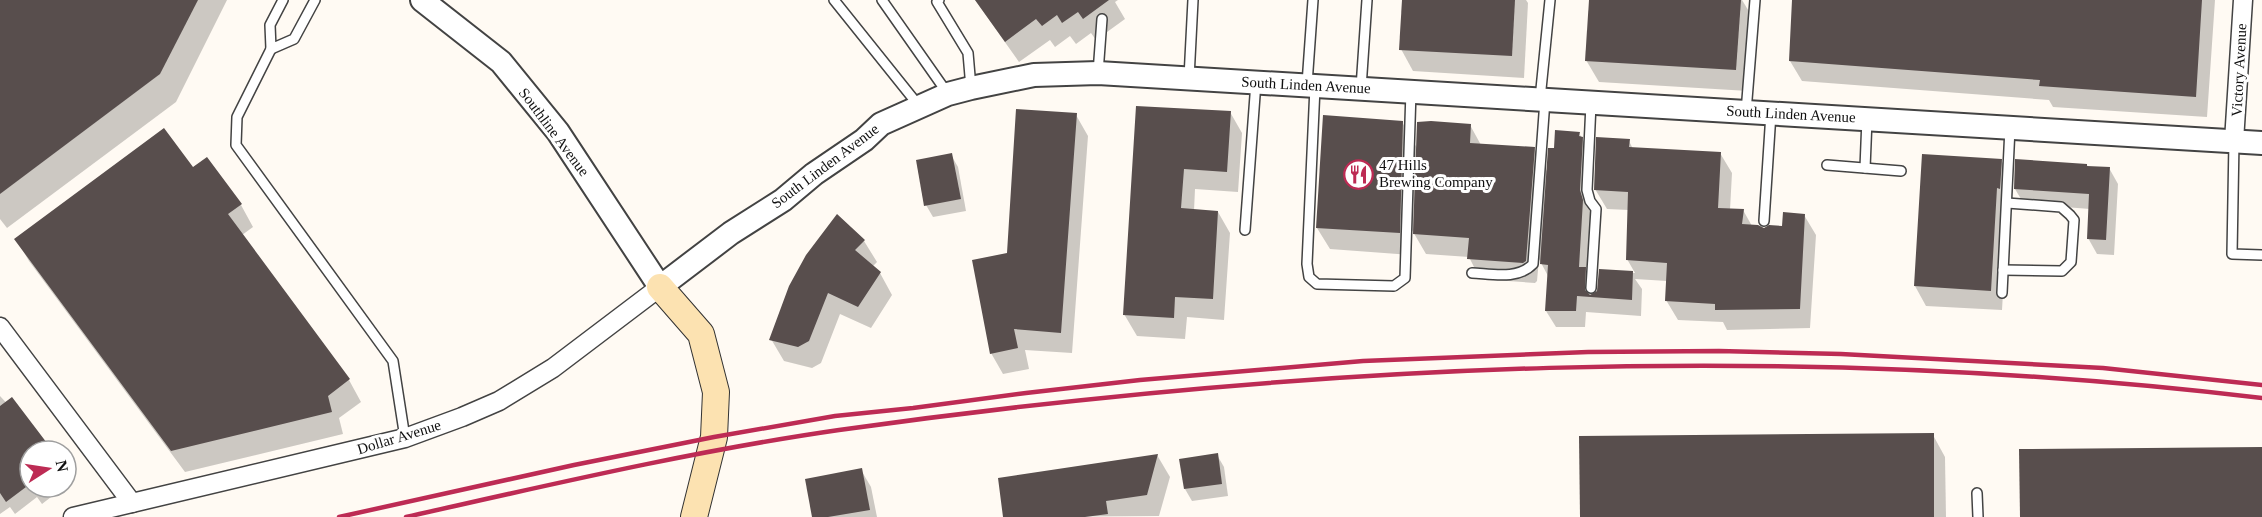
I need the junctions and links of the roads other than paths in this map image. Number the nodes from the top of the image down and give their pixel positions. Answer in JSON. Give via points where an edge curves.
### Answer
{"nodes":[{"id":1,"x":283,"y":0,"type":"edge"},
{"id":2,"x":315,"y":0,"type":"edge"},
{"id":3,"x":422,"y":0,"type":"edge"},
{"id":4,"x":834,"y":0,"type":"edge"},
{"id":5,"x":882,"y":0,"type":"edge"},
{"id":6,"x":939,"y":0,"type":"edge"},
{"id":7,"x":1194,"y":0,"type":"edge"},
{"id":8,"x":1313,"y":0,"type":"edge"},
{"id":9,"x":1367,"y":0,"type":"edge"},
{"id":10,"x":1550,"y":0,"type":"edge"},
{"id":11,"x":1755,"y":0,"type":"edge"},
{"id":12,"x":2243,"y":0,"type":"edge"},
{"id":13,"x":1102,"y":19,"type":"dead end"},
{"id":14,"x":271,"y":49,"type":"junction"},
{"id":15,"x":1098,"y":73,"type":"junction"},
{"id":16,"x":1188,"y":78,"type":"junction"},
{"id":17,"x":1256,"y":82,"type":"junction"},
{"id":18,"x":1311,"y":86,"type":"junction"},
{"id":19,"x":971,"y":88,"type":"junction"},
{"id":20,"x":1361,"y":88,"type":"junction"},
{"id":21,"x":1411,"y":92,"type":"junction"},
{"id":22,"x":948,"y":94,"type":"junction"},
{"id":23,"x":1542,"y":99,"type":"junction"},
{"id":24,"x":1591,"y":102,"type":"junction"},
{"id":25,"x":920,"y":107,"type":"junction"},
{"id":26,"x":1746,"y":111,"type":"junction"},
{"id":27,"x":1771,"y":113,"type":"junction"},
{"id":28,"x":1868,"y":119,"type":"junction"},
{"id":29,"x":2010,"y":128,"type":"junction"},
{"id":30,"x":2234,"y":141,"type":"junction"},
{"id":31,"x":2262,"y":142,"type":"edge"},
{"id":32,"x":1827,"y":165,"type":"dead end"},
{"id":33,"x":1864,"y":168,"type":"junction"},
{"id":34,"x":1901,"y":171,"type":"dead end"},
{"id":35,"x":2007,"y":203,"type":"junction"},
{"id":36,"x":1764,"y":221,"type":"dead end"},
{"id":37,"x":1245,"y":230,"type":"dead end"},
{"id":38,"x":2262,"y":255,"type":"edge"},
{"id":39,"x":2003,"y":270,"type":"junction"},
{"id":40,"x":1472,"y":273,"type":"dead end"},
{"id":41,"x":660,"y":287,"type":"junction"},
{"id":42,"x":1591,"y":288,"type":"dead end"},
{"id":43,"x":2002,"y":293,"type":"dead end"},
{"id":44,"x":0,"y":327,"type":"edge"},
{"id":45,"x":405,"y":438,"type":"junction"},
{"id":46,"x":1977,"y":493,"type":"dead end"},
{"id":47,"x":132,"y":503,"type":"junction"},
{"id":48,"x":73,"y":517,"type":"edge"},
{"id":49,"x":694,"y":517,"type":"edge"},
{"id":50,"x":1978,"y":517,"type":"edge"}],
"edges":[{"from":1,"to":14,"type":"lane","via":[[270,25]]},
{"from":2,"to":14,"type":"lane","via":[[294,39]]},
{"from":3,"to":41,"type":"street","name":"Southline Avenue","via":[[501,62],[558,132]]},
{"from":4,"to":25,"type":"lane"},
{"from":5,"to":22,"type":"lane"},
{"from":6,"to":19,"type":"lane","via":[[968,53]]},
{"from":7,"to":16,"type":"lane"},
{"from":8,"to":18,"type":"lane"},
{"from":9,"to":20,"type":"lane"},
{"from":10,"to":23,"type":"lane"},
{"from":11,"to":26,"type":"lane"},
{"from":12,"to":30,"type":"street","name":"Victory Avenue"},
{"from":13,"to":15,"type":"lane"},
{"from":14,"to":45,"type":"lane","via":[[237,117],[236,145],[393,361]]},
{"from":15,"to":16,"type":"street","name":"South Linden Avenue"},
{"from":15,"to":19,"type":"street","name":"South Linden Avenue","via":[[1034,75]]},
{"from":16,"to":17,"type":"street","name":"South Linden Avenue"},
{"from":17,"to":18,"type":"street","name":"South Linden Avenue"},
{"from":17,"to":37,"type":"lane"},
{"from":18,"to":20,"type":"street","name":"South Linden Avenue"},
{"from":18,"to":21,"type":"lane","via":[[1307,264],[1309,277],[1317,284],[1394,286],[1405,278]]},
{"from":19,"to":22,"type":"street","name":"South Linden Avenue"},
{"from":20,"to":21,"type":"street","name":"South Linden Avenue"},
{"from":21,"to":23,"type":"street","name":"South Linden Avenue"},
{"from":22,"to":25,"type":"street","name":"South Linden Avenue"},
{"from":23,"to":24,"type":"street","name":"South Linden Avenue"},
{"from":23,"to":40,"type":"lane","via":[[1533,264],[1523,273]]},
{"from":24,"to":26,"type":"street","name":"South Linden Avenue"},
{"from":24,"to":42,"type":"lane","via":[[1587,190],[1596,208]]},
{"from":25,"to":41,"type":"street","name":"South Linden Avenue","via":[[881,124]]},
{"from":26,"to":27,"type":"street","name":"South Linden Avenue"},
{"from":27,"to":28,"type":"street","name":"South Linden Avenue"},
{"from":27,"to":36,"type":"lane"},
{"from":28,"to":29,"type":"street","name":"South Linden Avenue"},
{"from":28,"to":33,"type":"lane"},
{"from":29,"to":30,"type":"street","name":"South Linden Avenue"},
{"from":29,"to":35,"type":"lane"},
{"from":30,"to":31,"type":"street","name":"South Linden Avenue"},
{"from":30,"to":38,"type":"lane","via":[[2232,254]]},
{"from":32,"to":33,"type":"lane"},
{"from":33,"to":34,"type":"lane"},
{"from":35,"to":39,"type":"lane"},
{"from":35,"to":39,"type":"lane","via":[[2061,207],[2070,214],[2071,262],[2062,271]]},
{"from":39,"to":43,"type":"lane"},
{"from":41,"to":45,"type":"street","name":"Dollar Avenue","via":[[553,368],[499,401]]},
{"from":41,"to":49,"type":"main road","via":[[700,334],[716,392],[714,437]]},
{"from":44,"to":47,"type":"street"},
{"from":45,"to":47,"type":"street","name":"Dollar Avenue"},
{"from":46,"to":50,"type":"lane"},
{"from":47,"to":48,"type":"street","name":"Dollar Avenue"}]}
